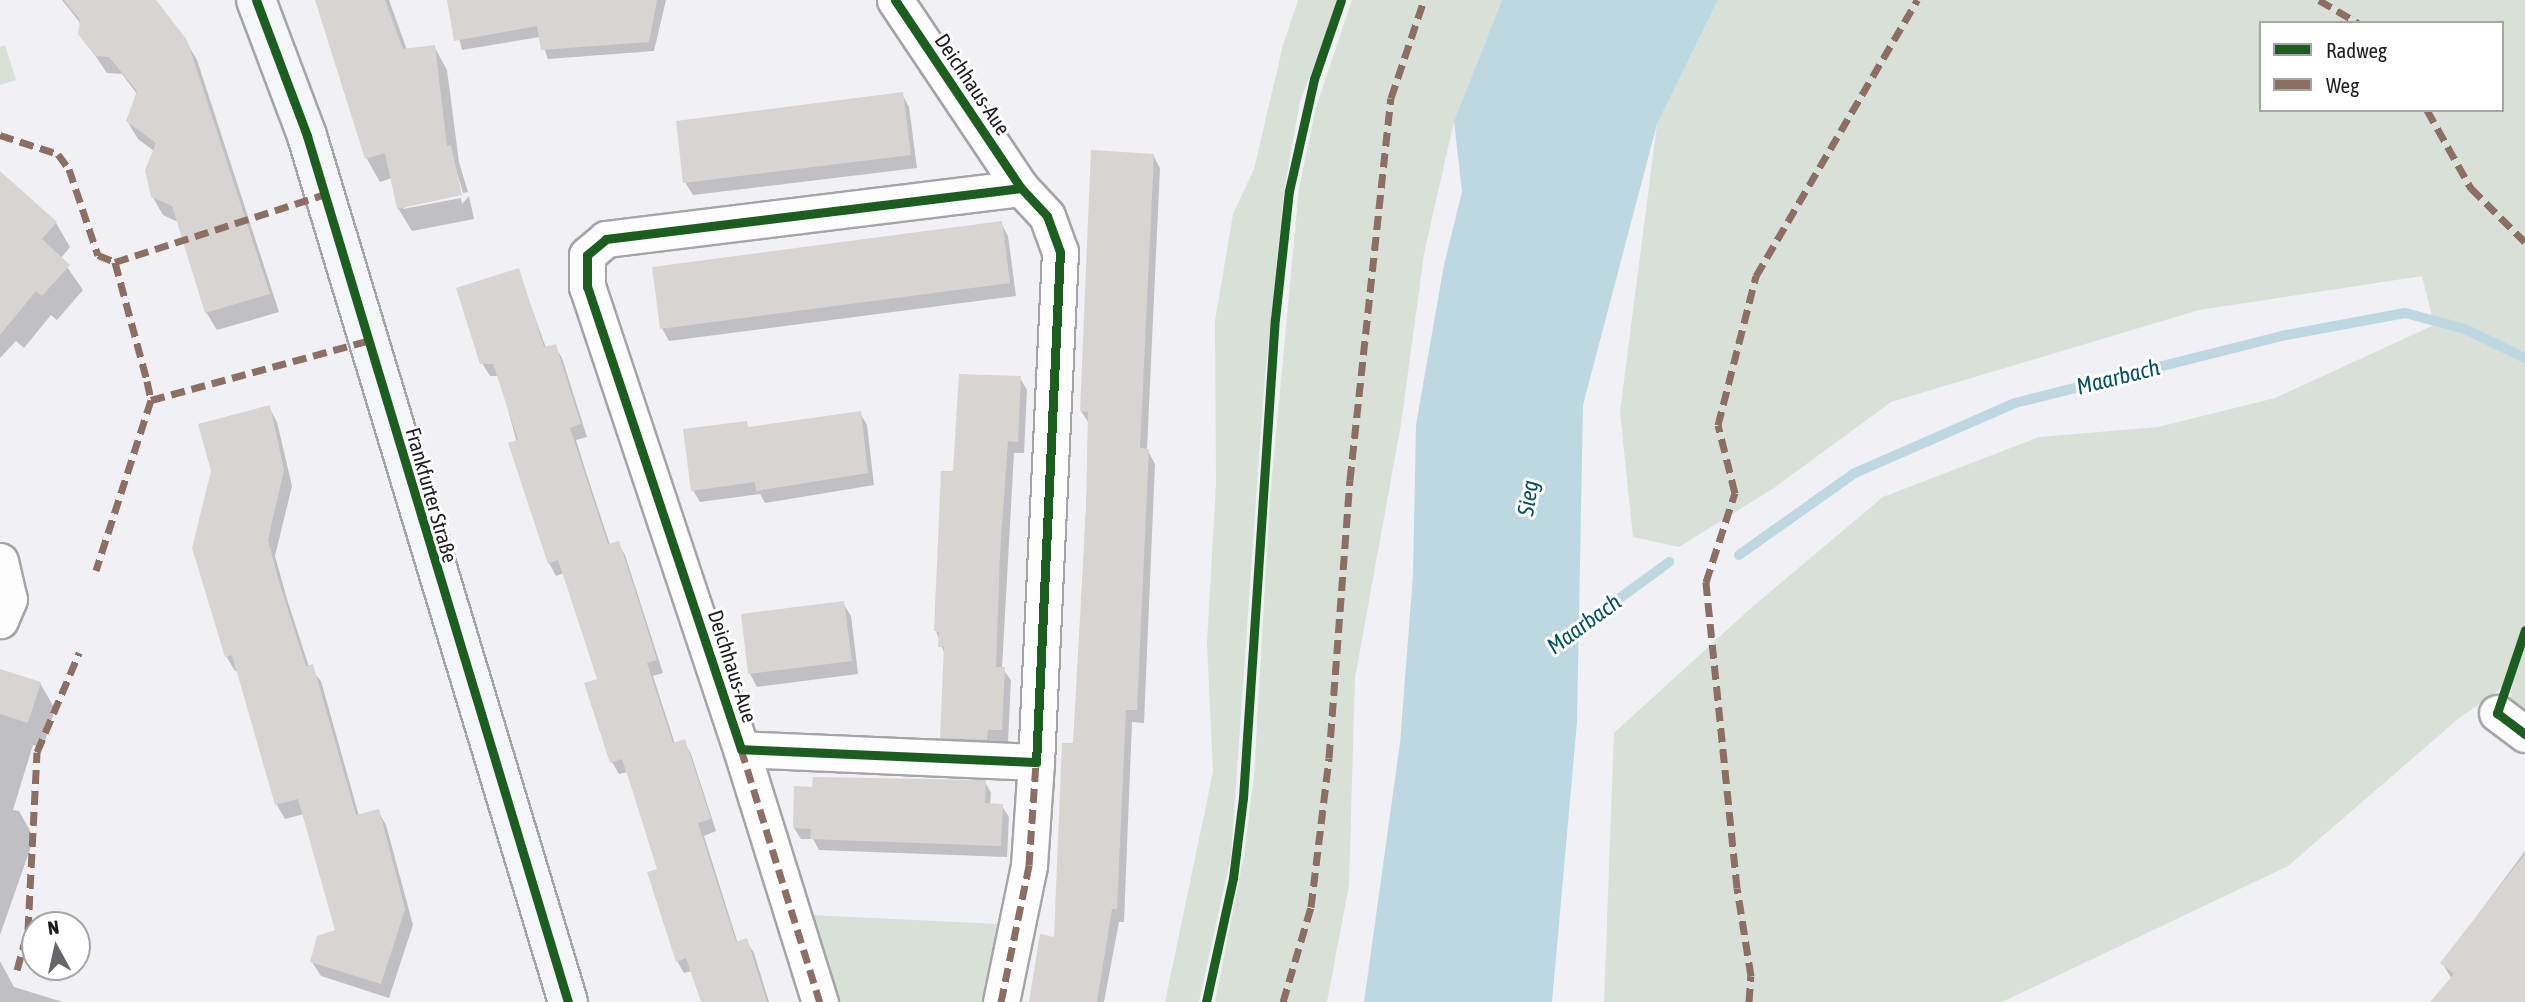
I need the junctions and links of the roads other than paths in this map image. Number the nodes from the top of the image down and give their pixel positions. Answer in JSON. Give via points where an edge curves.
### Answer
{"nodes":[{"id":1,"x":256,"y":0,"type":"edge"},
{"id":2,"x":895,"y":0,"type":"edge"},
{"id":3,"x":1021,"y":188,"type":"junction"},
{"id":4,"x":0,"y":561,"type":"edge"},
{"id":5,"x":0,"y":620,"type":"edge"},
{"id":6,"x":2497,"y":713,"type":"dead end"},
{"id":7,"x":2525,"y":734,"type":"edge"},
{"id":8,"x":741,"y":749,"type":"junction"},
{"id":9,"x":1036,"y":762,"type":"junction"},
{"id":10,"x":568,"y":1002,"type":"edge"},
{"id":11,"x":820,"y":1002,"type":"edge"},
{"id":12,"x":1001,"y":1002,"type":"edge"}],
"edges":[{"from":1,"to":10,"type":"main road","name":"Frankfurter Straße","via":[[307,136]]},
{"from":2,"to":3,"type":"street","name":"Deichhaus-Aue"},
{"from":3,"to":8,"type":"street","name":"Deichhaus-Aue","via":[[606,239],[587,256],[587,287]]},
{"from":3,"to":9,"type":"street","name":"Deichhaus-Aue","via":[[1047,216],[1060,252]]},
{"from":4,"to":5,"type":"street","via":[[9,599]]},
{"from":6,"to":7,"type":"street"},
{"from":8,"to":9,"type":"street","name":"Deichhaus-Aue"},
{"from":8,"to":11,"type":"street","name":"Deichhaus-Aue"},
{"from":9,"to":12,"type":"street","name":"Deichhaus-Aue","via":[[1030,864]]}]}
